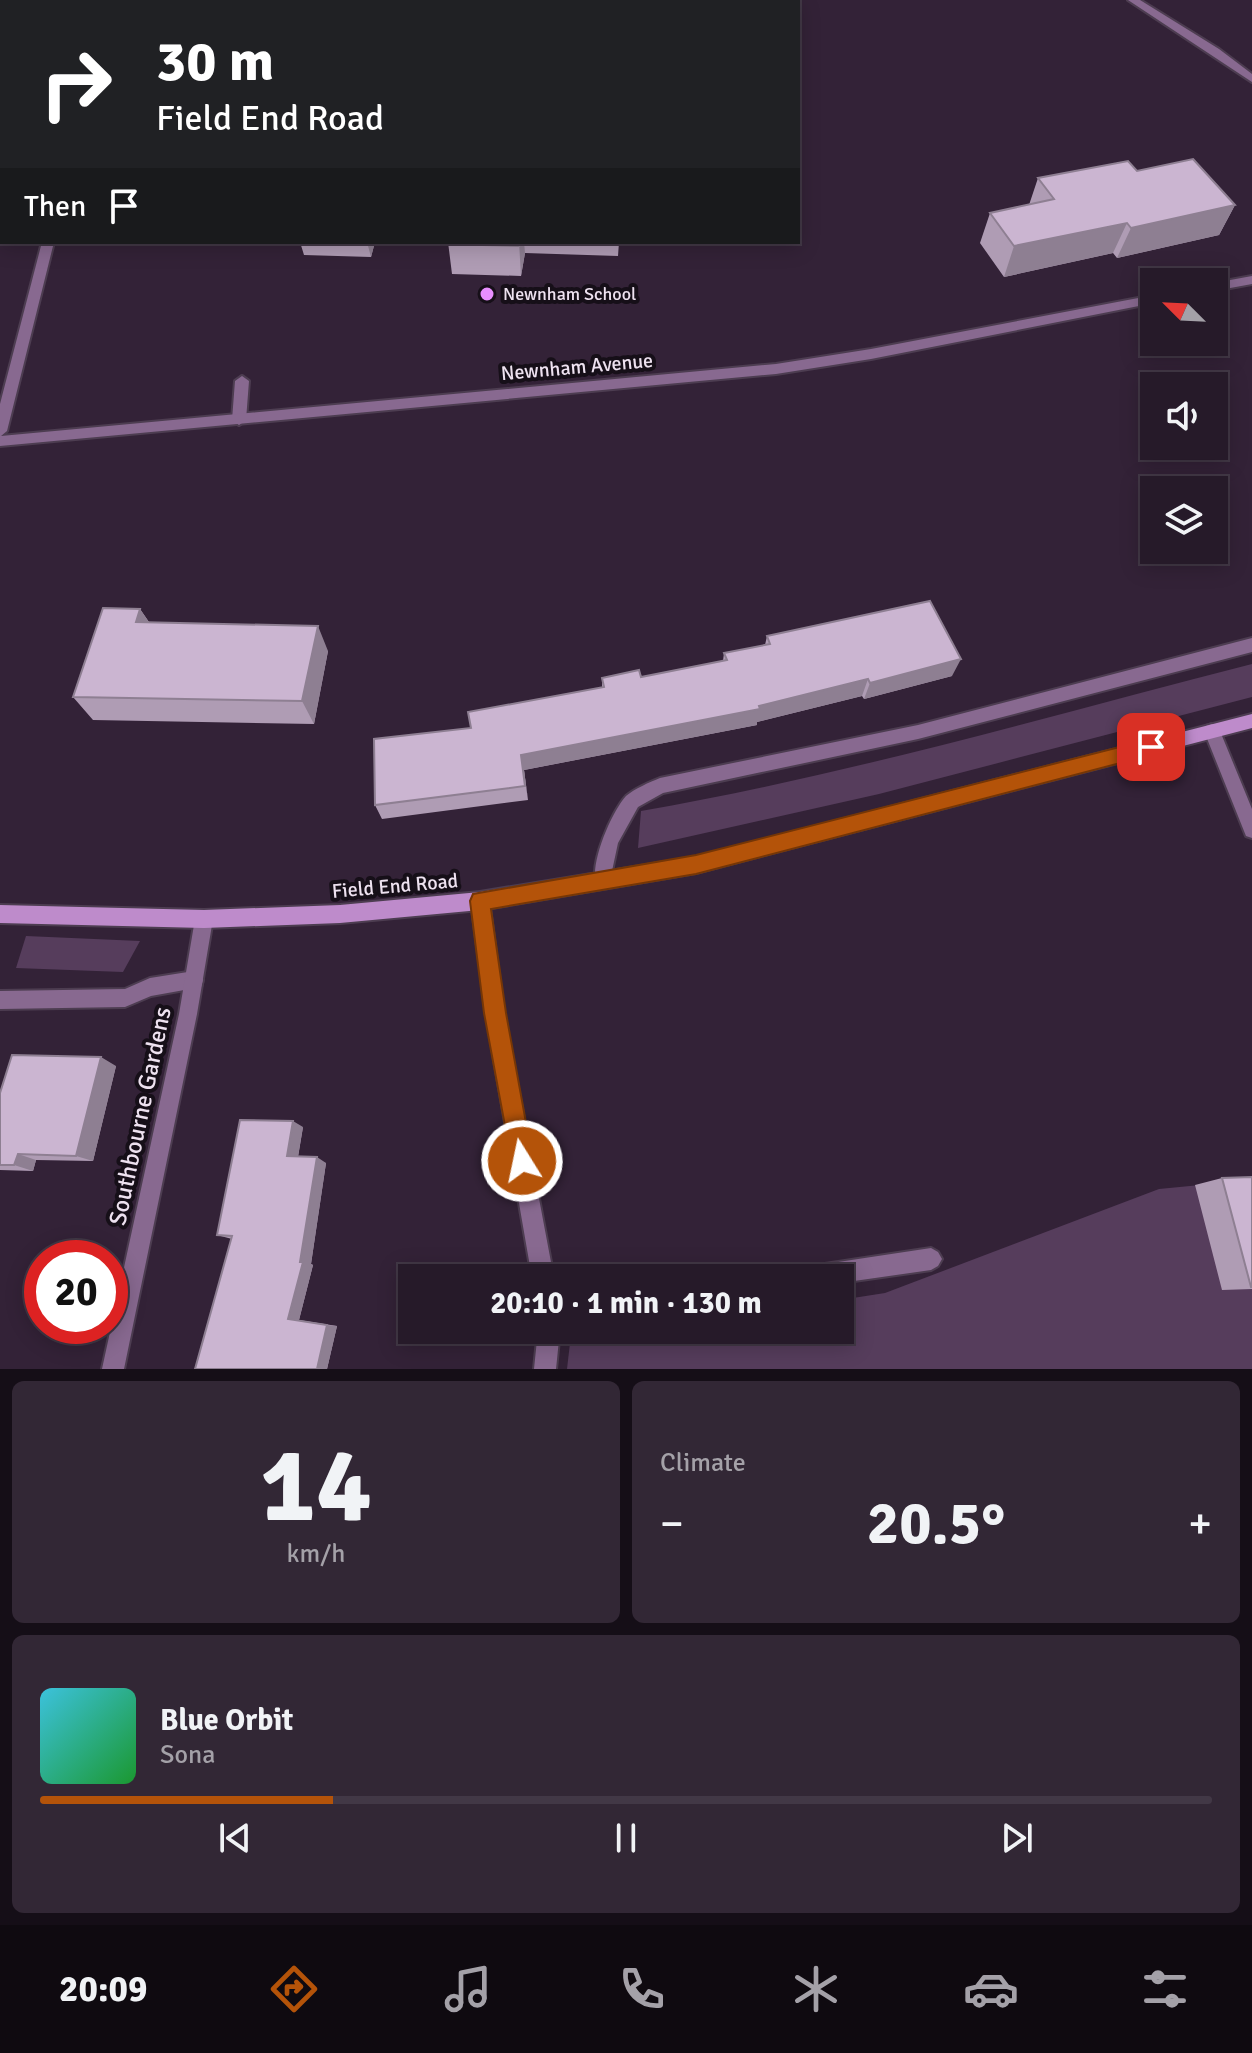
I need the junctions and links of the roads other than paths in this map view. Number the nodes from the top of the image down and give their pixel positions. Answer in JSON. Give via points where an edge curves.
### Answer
{"nodes":[{"id":1,"x":1133,"y":0,"type":"edge"},
{"id":2,"x":1252,"y":79,"type":"edge"},
{"id":3,"x":47,"y":244,"type":"edge"},
{"id":4,"x":1252,"y":280,"type":"edge"},
{"id":5,"x":1228,"y":284,"type":"edge"},
{"id":6,"x":1140,"y":302,"type":"edge"},
{"id":7,"x":242,"y":381,"type":"dead end"},
{"id":8,"x":239,"y":420,"type":"junction"},
{"id":9,"x":0,"y":431,"type":"edge"},
{"id":10,"x":0,"y":441,"type":"edge"},
{"id":11,"x":1252,"y":645,"type":"edge"},
{"id":12,"x":1252,"y":721,"type":"edge"},
{"id":13,"x":1212,"y":731,"type":"junction"},
{"id":14,"x":1252,"y":830,"type":"edge"},
{"id":15,"x":603,"y":879,"type":"junction"},
{"id":16,"x":480,"y":901,"type":"junction"},
{"id":17,"x":0,"y":914,"type":"edge"},
{"id":18,"x":204,"y":919,"type":"junction"},
{"id":19,"x":194,"y":980,"type":"junction"},
{"id":20,"x":0,"y":1000,"type":"edge"},
{"id":21,"x":931,"y":1259,"type":"dead end"},
{"id":22,"x":540,"y":1264,"type":"edge"},
{"id":23,"x":854,"y":1271,"type":"edge"},
{"id":24,"x":548,"y":1344,"type":"edge"},
{"id":25,"x":113,"y":1369,"type":"edge"},
{"id":26,"x":545,"y":1369,"type":"edge"}],
"edges":[{"from":1,"to":2,"type":"street"},
{"from":3,"to":9,"type":"street"},
{"from":4,"to":5,"type":"street"},
{"from":6,"to":8,"type":"street","name":"Newnham Avenue","via":[[776,369]]},
{"from":7,"to":8,"type":"street"},
{"from":8,"to":10,"type":"street","name":"Newnham Avenue"},
{"from":11,"to":15,"type":"street","via":[[918,732],[660,786],[632,802],[610,841]]},
{"from":12,"to":13,"type":"street","name":"Field End Road"},
{"from":13,"to":14,"type":"street"},
{"from":13,"to":15,"type":"street","name":"Field End Road","via":[[696,865]]},
{"from":15,"to":16,"type":"street","name":"Field End Road"},
{"from":16,"to":18,"type":"street","name":"Field End Road"},
{"from":16,"to":22,"type":"street"},
{"from":17,"to":18,"type":"street","name":"Field End Road"},
{"from":18,"to":19,"type":"street","name":"Southbourne Gardens"},
{"from":19,"to":20,"type":"street","via":[[150,987],[125,998]]},
{"from":19,"to":25,"type":"street","name":"Southbourne Gardens"},
{"from":21,"to":23,"type":"street"},
{"from":24,"to":26,"type":"street"}]}
